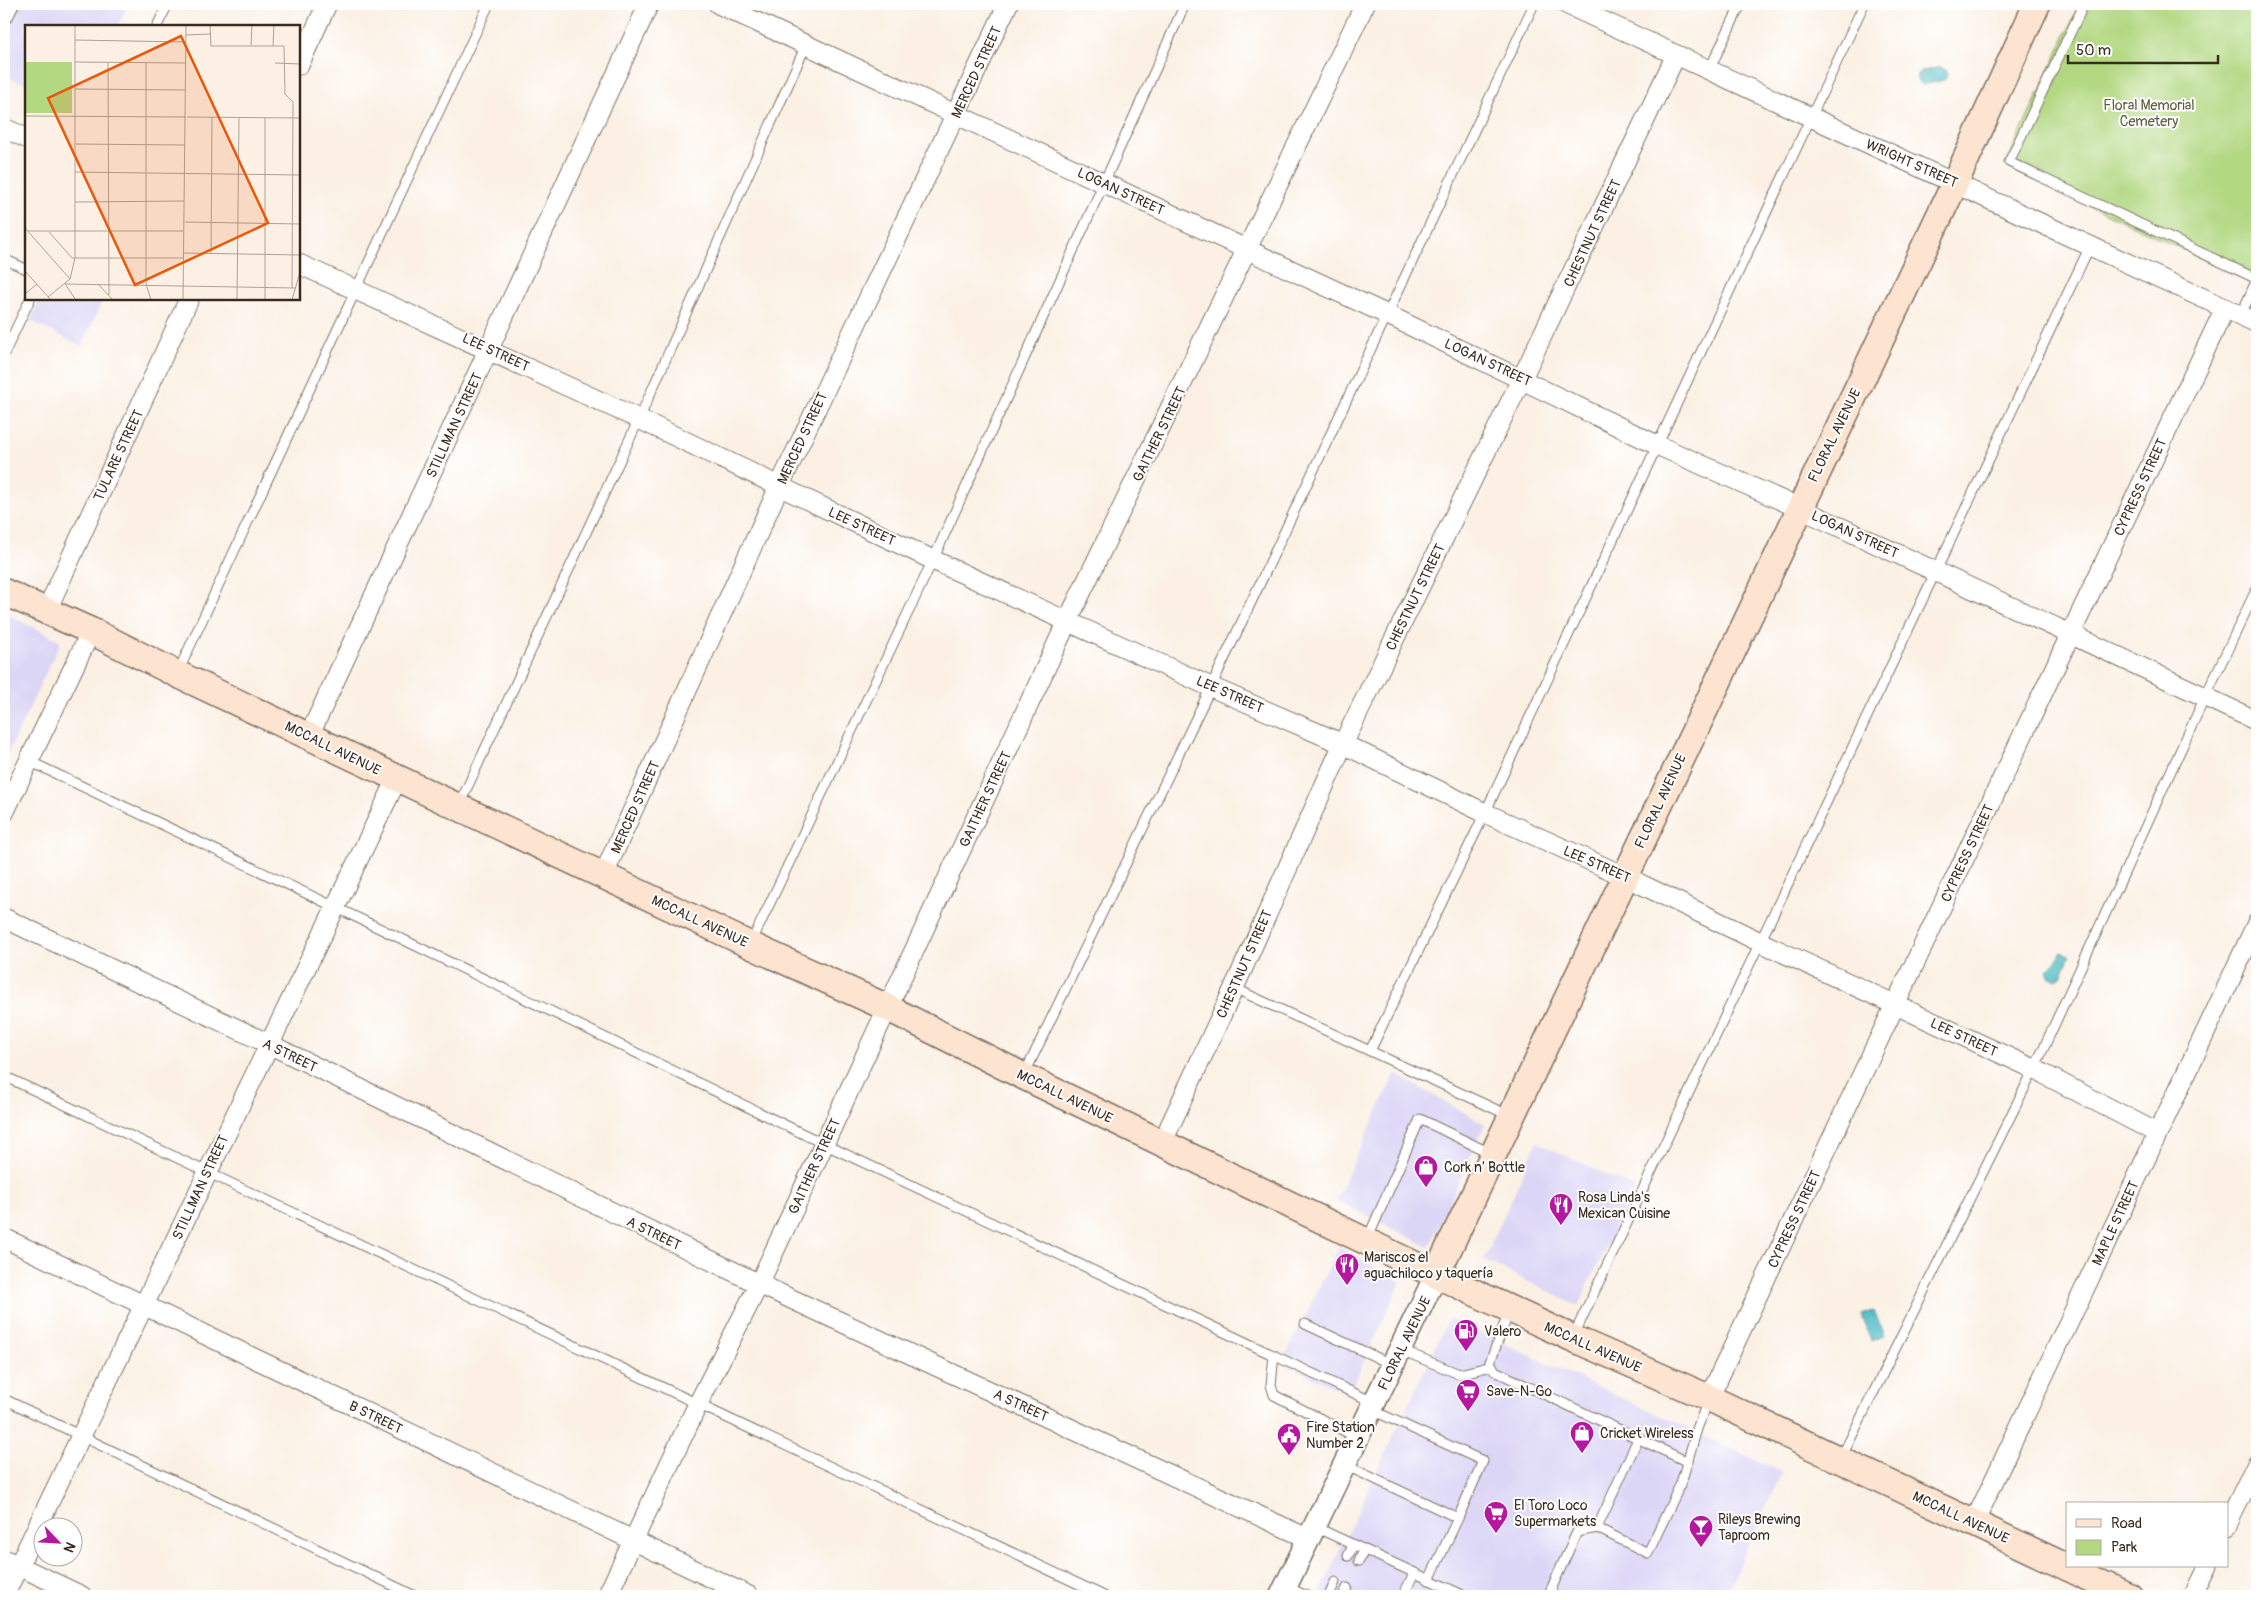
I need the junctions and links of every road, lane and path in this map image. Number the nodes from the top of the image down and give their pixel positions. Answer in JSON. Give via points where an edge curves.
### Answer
{"nodes":[{"id":1,"x":9,"y":4,"type":"edge"},
{"id":2,"x":168,"y":4,"type":"edge"},
{"id":3,"x":327,"y":4,"type":"edge"},
{"id":4,"x":489,"y":4,"type":"edge"},
{"id":5,"x":649,"y":4,"type":"edge"},
{"id":6,"x":718,"y":4,"type":"edge"},
{"id":7,"x":1008,"y":4,"type":"edge"},
{"id":8,"x":1186,"y":4,"type":"edge"},
{"id":9,"x":1365,"y":4,"type":"edge"},
{"id":10,"x":1534,"y":4,"type":"edge"},
{"id":11,"x":1566,"y":4,"type":"edge"},
{"id":12,"x":1741,"y":4,"type":"edge"},
{"id":13,"x":1864,"y":4,"type":"edge"},
{"id":14,"x":2037,"y":4,"type":"edge"},
{"id":15,"x":2084,"y":4,"type":"edge"},
{"id":16,"x":4,"y":14,"type":"edge"},
{"id":17,"x":158,"y":25,"type":"edge"},
{"id":18,"x":806,"y":45,"type":"junction"},
{"id":19,"x":1676,"y":55,"type":"junction"},
{"id":20,"x":300,"y":62,"type":"edge"},
{"id":21,"x":1709,"y":70,"type":"junction"},
{"id":22,"x":956,"y":115,"type":"junction"},
{"id":23,"x":1810,"y":117,"type":"junction"},
{"id":24,"x":4,"y":128,"type":"edge"},
{"id":25,"x":25,"y":138,"type":"edge"},
{"id":26,"x":1104,"y":183,"type":"junction"},
{"id":27,"x":1955,"y":183,"type":"junction"},
{"id":28,"x":2090,"y":246,"type":"junction"},
{"id":29,"x":1248,"y":250,"type":"junction"},
{"id":30,"x":4,"y":259,"type":"edge"},
{"id":31,"x":300,"y":264,"type":"edge"},
{"id":32,"x":25,"y":269,"type":"edge"},
{"id":33,"x":2257,"y":279,"type":"edge"},
{"id":34,"x":356,"y":290,"type":"junction"},
{"id":35,"x":30,"y":300,"type":"edge"},
{"id":36,"x":189,"y":300,"type":"edge"},
{"id":37,"x":1388,"y":315,"type":"junction"},
{"id":38,"x":2241,"y":315,"type":"edge"},
{"id":39,"x":489,"y":349,"type":"junction"},
{"id":40,"x":4,"y":354,"type":"edge"},
{"id":41,"x":1522,"y":378,"type":"junction"},
{"id":42,"x":639,"y":419,"type":"junction"},
{"id":43,"x":1657,"y":445,"type":"junction"},
{"id":44,"x":779,"y":487,"type":"junction"},
{"id":45,"x":1799,"y":508,"type":"junction"},
{"id":46,"x":933,"y":560,"type":"junction"},
{"id":47,"x":1935,"y":571,"type":"junction"},
{"id":48,"x":2257,"y":588,"type":"edge"},
{"id":49,"x":4,"y":592,"type":"edge"},
{"id":50,"x":46,"y":612,"type":"junction"},
{"id":51,"x":1068,"y":620,"type":"junction"},
{"id":52,"x":91,"y":631,"type":"junction"},
{"id":53,"x":2071,"y":633,"type":"junction"},
{"id":54,"x":177,"y":674,"type":"junction"},
{"id":55,"x":1211,"y":687,"type":"junction"},
{"id":56,"x":2205,"y":697,"type":"junction"},
{"id":57,"x":2257,"y":720,"type":"edge"},
{"id":58,"x":309,"y":736,"type":"junction"},
{"id":59,"x":1342,"y":744,"type":"junction"},
{"id":60,"x":29,"y":761,"type":"junction"},
{"id":61,"x":398,"y":779,"type":"junction"},
{"id":62,"x":458,"y":808,"type":"junction"},
{"id":63,"x":4,"y":813,"type":"edge"},
{"id":64,"x":1484,"y":813,"type":"junction"},
{"id":65,"x":603,"y":876,"type":"junction"},
{"id":66,"x":1624,"y":876,"type":"junction"},
{"id":67,"x":335,"y":908,"type":"junction"},
{"id":68,"x":4,"y":918,"type":"edge"},
{"id":69,"x":2257,"y":923,"type":"edge"},
{"id":70,"x":1760,"y":942,"type":"junction"},
{"id":71,"x":750,"y":945,"type":"junction"},
{"id":72,"x":1234,"y":988,"type":"junction"},
{"id":73,"x":1894,"y":1005,"type":"junction"},
{"id":74,"x":888,"y":1008,"type":"junction"},
{"id":75,"x":269,"y":1044,"type":"junction"},
{"id":76,"x":1370,"y":1051,"type":"junction"},
{"id":77,"x":2034,"y":1069,"type":"junction"},
{"id":78,"x":4,"y":1076,"type":"edge"},
{"id":79,"x":1023,"y":1076,"type":"junction"},
{"id":80,"x":1511,"y":1116,"type":"junction"},
{"id":81,"x":2157,"y":1132,"type":"junction"},
{"id":82,"x":1162,"y":1143,"type":"junction"},
{"id":83,"x":824,"y":1144,"type":"junction"},
{"id":84,"x":1493,"y":1154,"type":"junction"},
{"id":85,"x":207,"y":1173,"type":"junction"},
{"id":86,"x":4,"y":1238,"type":"edge"},
{"id":87,"x":1366,"y":1242,"type":"junction"},
{"id":88,"x":1436,"y":1274,"type":"junction"},
{"id":89,"x":759,"y":1284,"type":"junction"},
{"id":90,"x":144,"y":1306,"type":"junction"},
{"id":91,"x":1510,"y":1310,"type":"junction"},
{"id":92,"x":1305,"y":1324,"type":"dead end"},
{"id":93,"x":1572,"y":1338,"type":"junction"},
{"id":94,"x":1274,"y":1356,"type":"junction"},
{"id":95,"x":1397,"y":1358,"type":"junction"},
{"id":96,"x":1492,"y":1366,"type":"junction"},
{"id":97,"x":1709,"y":1398,"type":"junction"},
{"id":98,"x":4,"y":1399,"type":"edge"},
{"id":99,"x":698,"y":1404,"type":"junction"},
{"id":100,"x":1373,"y":1406,"type":"junction"},
{"id":101,"x":80,"y":1435,"type":"junction"},
{"id":102,"x":1358,"y":1438,"type":"junction"},
{"id":103,"x":1638,"y":1439,"type":"junction"},
{"id":104,"x":1840,"y":1460,"type":"junction"},
{"id":105,"x":1688,"y":1462,"type":"junction"},
{"id":106,"x":2257,"y":1463,"type":"edge"},
{"id":107,"x":1345,"y":1464,"type":"junction"},
{"id":108,"x":1458,"y":1518,"type":"junction"},
{"id":109,"x":1974,"y":1523,"type":"junction"},
{"id":110,"x":2228,"y":1523,"type":"edge"},
{"id":111,"x":1597,"y":1528,"type":"junction"},
{"id":112,"x":1312,"y":1533,"type":"junction"},
{"id":113,"x":634,"y":1542,"type":"junction"},
{"id":114,"x":1353,"y":1545,"type":"junction"},
{"id":115,"x":1364,"y":1550,"type":"junction"},
{"id":116,"x":1348,"y":1556,"type":"dead end"},
{"id":117,"x":1359,"y":1561,"type":"dead end"},
{"id":118,"x":11,"y":1562,"type":"edge"},
{"id":119,"x":2066,"y":1567,"type":"edge"},
{"id":120,"x":2069,"y":1568,"type":"edge"},
{"id":121,"x":2207,"y":1568,"type":"edge"},
{"id":122,"x":1414,"y":1573,"type":"junction"},
{"id":123,"x":1429,"y":1580,"type":"junction"},
{"id":124,"x":1336,"y":1582,"type":"dead end"},
{"id":125,"x":1283,"y":1591,"type":"edge"},
{"id":126,"x":4,"y":1596,"type":"edge"},
{"id":127,"x":82,"y":1596,"type":"edge"},
{"id":128,"x":415,"y":1596,"type":"edge"},
{"id":129,"x":607,"y":1596,"type":"edge"},
{"id":130,"x":749,"y":1596,"type":"edge"},
{"id":131,"x":1104,"y":1596,"type":"edge"},
{"id":132,"x":1307,"y":1596,"type":"edge"},
{"id":133,"x":1329,"y":1596,"type":"edge"},
{"id":134,"x":1403,"y":1596,"type":"edge"},
{"id":135,"x":1465,"y":1596,"type":"edge"},
{"id":136,"x":1548,"y":1596,"type":"edge"},
{"id":137,"x":2128,"y":1596,"type":"edge"},
{"id":138,"x":2193,"y":1596,"type":"edge"}],
"edges":[{"from":1,"to":16,"type":"street"},
{"from":2,"to":17,"type":"lane"},
{"from":3,"to":20,"type":"street"},
{"from":4,"to":34,"type":"lane"},
{"from":5,"to":39,"type":"street","name":"STILLMAN STREET"},
{"from":6,"to":18,"type":"street","name":"LOGAN STREET"},
{"from":7,"to":22,"type":"street","name":"MERCED STREET"},
{"from":8,"to":26,"type":"lane"},
{"from":9,"to":29,"type":"street","name":"GAITHER STREET"},
{"from":10,"to":37,"type":"lane"},
{"from":11,"to":19,"type":"street","name":"WRIGHT STREET"},
{"from":12,"to":21,"type":"lane"},
{"from":13,"to":23,"type":"lane"},
{"from":14,"to":27,"type":"main road","name":"FLORAL AVENUE"},
{"from":15,"to":33,"type":"lane","via":[[2009,162]]},
{"from":18,"to":22,"type":"street","name":"LOGAN STREET"},
{"from":18,"to":42,"type":"lane"},
{"from":19,"to":21,"type":"street","name":"WRIGHT STREET"},
{"from":19,"to":41,"type":"street","name":"CHESTNUT STREET"},
{"from":21,"to":23,"type":"street","name":"WRIGHT STREET"},
{"from":22,"to":26,"type":"street","name":"LOGAN STREET"},
{"from":22,"to":44,"type":"street","name":"MERCED STREET"},
{"from":23,"to":27,"type":"street","name":"WRIGHT STREET"},
{"from":23,"to":43,"type":"lane"},
{"from":24,"to":25,"type":"street"},
{"from":26,"to":29,"type":"street","name":"LOGAN STREET"},
{"from":26,"to":46,"type":"lane"},
{"from":27,"to":28,"type":"street","name":"WRIGHT STREET"},
{"from":27,"to":45,"type":"main road","name":"FLORAL AVENUE"},
{"from":28,"to":38,"type":"street","name":"WRIGHT STREET"},
{"from":28,"to":47,"type":"lane"},
{"from":29,"to":37,"type":"street","name":"LOGAN STREET"},
{"from":29,"to":51,"type":"street","name":"GAITHER STREET"},
{"from":30,"to":32,"type":"lane"},
{"from":31,"to":34,"type":"street","name":"LEE STREET"},
{"from":33,"to":38,"type":"lane"},
{"from":34,"to":39,"type":"street","name":"LEE STREET"},
{"from":34,"to":54,"type":"lane"},
{"from":35,"to":40,"type":"lane"},
{"from":36,"to":50,"type":"street","name":"TULARE STREET"},
{"from":37,"to":41,"type":"street","name":"LOGAN STREET"},
{"from":37,"to":55,"type":"lane"},
{"from":38,"to":53,"type":"street","name":"CYPRESS STREET"},
{"from":39,"to":42,"type":"street","name":"LEE STREET"},
{"from":39,"to":58,"type":"street","name":"STILLMAN STREET"},
{"from":41,"to":43,"type":"street","name":"LOGAN STREET"},
{"from":41,"to":59,"type":"street","name":"CHESTNUT STREET"},
{"from":42,"to":44,"type":"street","name":"LEE STREET"},
{"from":42,"to":62,"type":"lane"},
{"from":43,"to":45,"type":"street","name":"LOGAN STREET"},
{"from":43,"to":64,"type":"lane"},
{"from":44,"to":46,"type":"street","name":"LEE STREET"},
{"from":44,"to":65,"type":"street","name":"MERCED STREET"},
{"from":45,"to":47,"type":"street","name":"LOGAN STREET"},
{"from":45,"to":66,"type":"main road","name":"FLORAL AVENUE"},
{"from":46,"to":51,"type":"street","name":"LEE STREET"},
{"from":46,"to":71,"type":"lane"},
{"from":47,"to":53,"type":"street","name":"LOGAN STREET"},
{"from":47,"to":70,"type":"lane"},
{"from":48,"to":56,"type":"lane"},
{"from":49,"to":50,"type":"main road","name":"MCCALL AVENUE"},
{"from":50,"to":52,"type":"main road","name":"MCCALL AVENUE"},
{"from":51,"to":55,"type":"street","name":"LEE STREET"},
{"from":51,"to":74,"type":"street","name":"GAITHER STREET"},
{"from":52,"to":54,"type":"main road","name":"MCCALL AVENUE"},
{"from":52,"to":60,"type":"street"},
{"from":53,"to":56,"type":"street","name":"LOGAN STREET"},
{"from":53,"to":73,"type":"street","name":"CYPRESS STREET"},
{"from":54,"to":58,"type":"main road","name":"MCCALL AVENUE"},
{"from":55,"to":59,"type":"street","name":"LEE STREET"},
{"from":55,"to":79,"type":"lane"},
{"from":56,"to":57,"type":"street","name":"LOGAN STREET"},
{"from":56,"to":77,"type":"lane"},
{"from":58,"to":61,"type":"main road","name":"MCCALL AVENUE"},
{"from":59,"to":64,"type":"street","name":"LEE STREET"},
{"from":59,"to":72,"type":"street","name":"CHESTNUT STREET"},
{"from":60,"to":63,"type":"street"},
{"from":60,"to":67,"type":"lane"},
{"from":61,"to":62,"type":"main road","name":"MCCALL AVENUE"},
{"from":61,"to":67,"type":"street","name":"STILLMAN STREET"},
{"from":62,"to":65,"type":"main road","name":"MCCALL AVENUE"},
{"from":64,"to":66,"type":"street","name":"LEE STREET"},
{"from":64,"to":76,"type":"lane"},
{"from":65,"to":71,"type":"main road","name":"MCCALL AVENUE"},
{"from":66,"to":70,"type":"street","name":"LEE STREET"},
{"from":66,"to":80,"type":"main road","name":"FLORAL AVENUE"},
{"from":67,"to":75,"type":"street","name":"STILLMAN STREET"},
{"from":67,"to":83,"type":"lane"},
{"from":68,"to":75,"type":"street","name":"A STREET"},
{"from":69,"to":81,"type":"street","name":"MAPLE STREET"},
{"from":70,"to":73,"type":"street","name":"LEE STREET"},
{"from":70,"to":93,"type":"lane"},
{"from":71,"to":74,"type":"main road","name":"MCCALL AVENUE"},
{"from":72,"to":76,"type":"lane"},
{"from":72,"to":82,"type":"street","name":"CHESTNUT STREET"},
{"from":73,"to":77,"type":"street","name":"LEE STREET"},
{"from":73,"to":97,"type":"street","name":"CYPRESS STREET"},
{"from":74,"to":79,"type":"main road","name":"MCCALL AVENUE"},
{"from":74,"to":83,"type":"street","name":"GAITHER STREET"},
{"from":75,"to":85,"type":"street","name":"STILLMAN STREET"},
{"from":75,"to":89,"type":"street","name":"A STREET"},
{"from":76,"to":80,"type":"lane"},
{"from":77,"to":81,"type":"street","name":"LEE STREET"},
{"from":77,"to":104,"type":"lane"},
{"from":78,"to":85,"type":"lane"},
{"from":79,"to":82,"type":"main road","name":"MCCALL AVENUE"},
{"from":80,"to":84,"type":"main road","name":"FLORAL AVENUE"},
{"from":81,"to":109,"type":"street","name":"MAPLE STREET"},
{"from":82,"to":87,"type":"main road","name":"MCCALL AVENUE"},
{"from":83,"to":89,"type":"street","name":"GAITHER STREET"},
{"from":83,"to":94,"type":"lane"},
{"from":84,"to":87,"type":"lane","via":[[1420,1119]]},
{"from":84,"to":88,"type":"main road","name":"FLORAL AVENUE"},
{"from":85,"to":90,"type":"street","name":"STILLMAN STREET"},
{"from":85,"to":99,"type":"lane"},
{"from":86,"to":90,"type":"street","name":"B STREET"},
{"from":87,"to":88,"type":"main road","name":"MCCALL AVENUE"},
{"from":88,"to":91,"type":"main road","name":"MCCALL AVENUE"},
{"from":88,"to":95,"type":"street","name":"FLORAL AVENUE"},
{"from":89,"to":99,"type":"street","name":"GAITHER STREET"},
{"from":89,"to":112,"type":"street","name":"A STREET"},
{"from":90,"to":101,"type":"street","name":"STILLMAN STREET"},
{"from":90,"to":113,"type":"street","name":"B STREET"},
{"from":91,"to":93,"type":"main road","name":"MCCALL AVENUE"},
{"from":91,"to":96,"type":"lane","via":[[1490,1362]]},
{"from":92,"to":95,"type":"lane"},
{"from":93,"to":97,"type":"main road","name":"MCCALL AVENUE"},
{"from":94,"to":100,"type":"lane"},
{"from":94,"to":102,"type":"lane","via":[[1270,1385],[1274,1394]]},
{"from":95,"to":96,"type":"lane","via":[[1459,1374]]},
{"from":95,"to":100,"type":"street","name":"FLORAL AVENUE"},
{"from":96,"to":103,"type":"lane","via":[[1495,1371]]},
{"from":97,"to":104,"type":"main road","name":"MCCALL AVENUE"},
{"from":97,"to":105,"type":"lane"},
{"from":98,"to":101,"type":"lane"},
{"from":99,"to":113,"type":"street","name":"GAITHER STREET"},
{"from":99,"to":131,"type":"lane"},
{"from":100,"to":102,"type":"street","name":"FLORAL AVENUE"},
{"from":100,"to":108,"type":"lane","via":[[1483,1461]]},
{"from":101,"to":118,"type":"street","name":"STILLMAN STREET"},
{"from":101,"to":128,"type":"lane"},
{"from":102,"to":107,"type":"street","name":"FLORAL AVENUE"},
{"from":103,"to":105,"type":"lane"},
{"from":103,"to":111,"type":"lane"},
{"from":104,"to":109,"type":"main road","name":"MCCALL AVENUE"},
{"from":105,"to":111,"type":"lane","via":[[1682,1483],[1648,1553]]},
{"from":106,"to":110,"type":"street"},
{"from":107,"to":108,"type":"lane"},
{"from":107,"to":112,"type":"street","name":"FLORAL AVENUE"},
{"from":108,"to":123,"type":"lane"},
{"from":109,"to":119,"type":"main road","name":"MCCALL AVENUE"},
{"from":111,"to":136,"type":"lane","via":[[1578,1532]]},
{"from":112,"to":114,"type":"lane"},
{"from":112,"to":125,"type":"street","name":"FLORAL AVENUE"},
{"from":113,"to":129,"type":"street","name":"GAITHER STREET"},
{"from":113,"to":130,"type":"street","name":"B STREET"},
{"from":114,"to":115,"type":"lane"},
{"from":114,"to":116,"type":"lane"},
{"from":115,"to":117,"type":"lane"},
{"from":115,"to":122,"type":"lane"},
{"from":118,"to":126,"type":"street","name":"STILLMAN STREET"},
{"from":118,"to":127,"type":"street"},
{"from":120,"to":137,"type":"main road","name":"MCCALL AVENUE"},
{"from":121,"to":138,"type":"street"},
{"from":122,"to":123,"type":"lane"},
{"from":122,"to":134,"type":"lane"},
{"from":123,"to":135,"type":"lane"},
{"from":124,"to":133,"type":"lane"},
{"from":125,"to":132,"type":"lane"}]}
